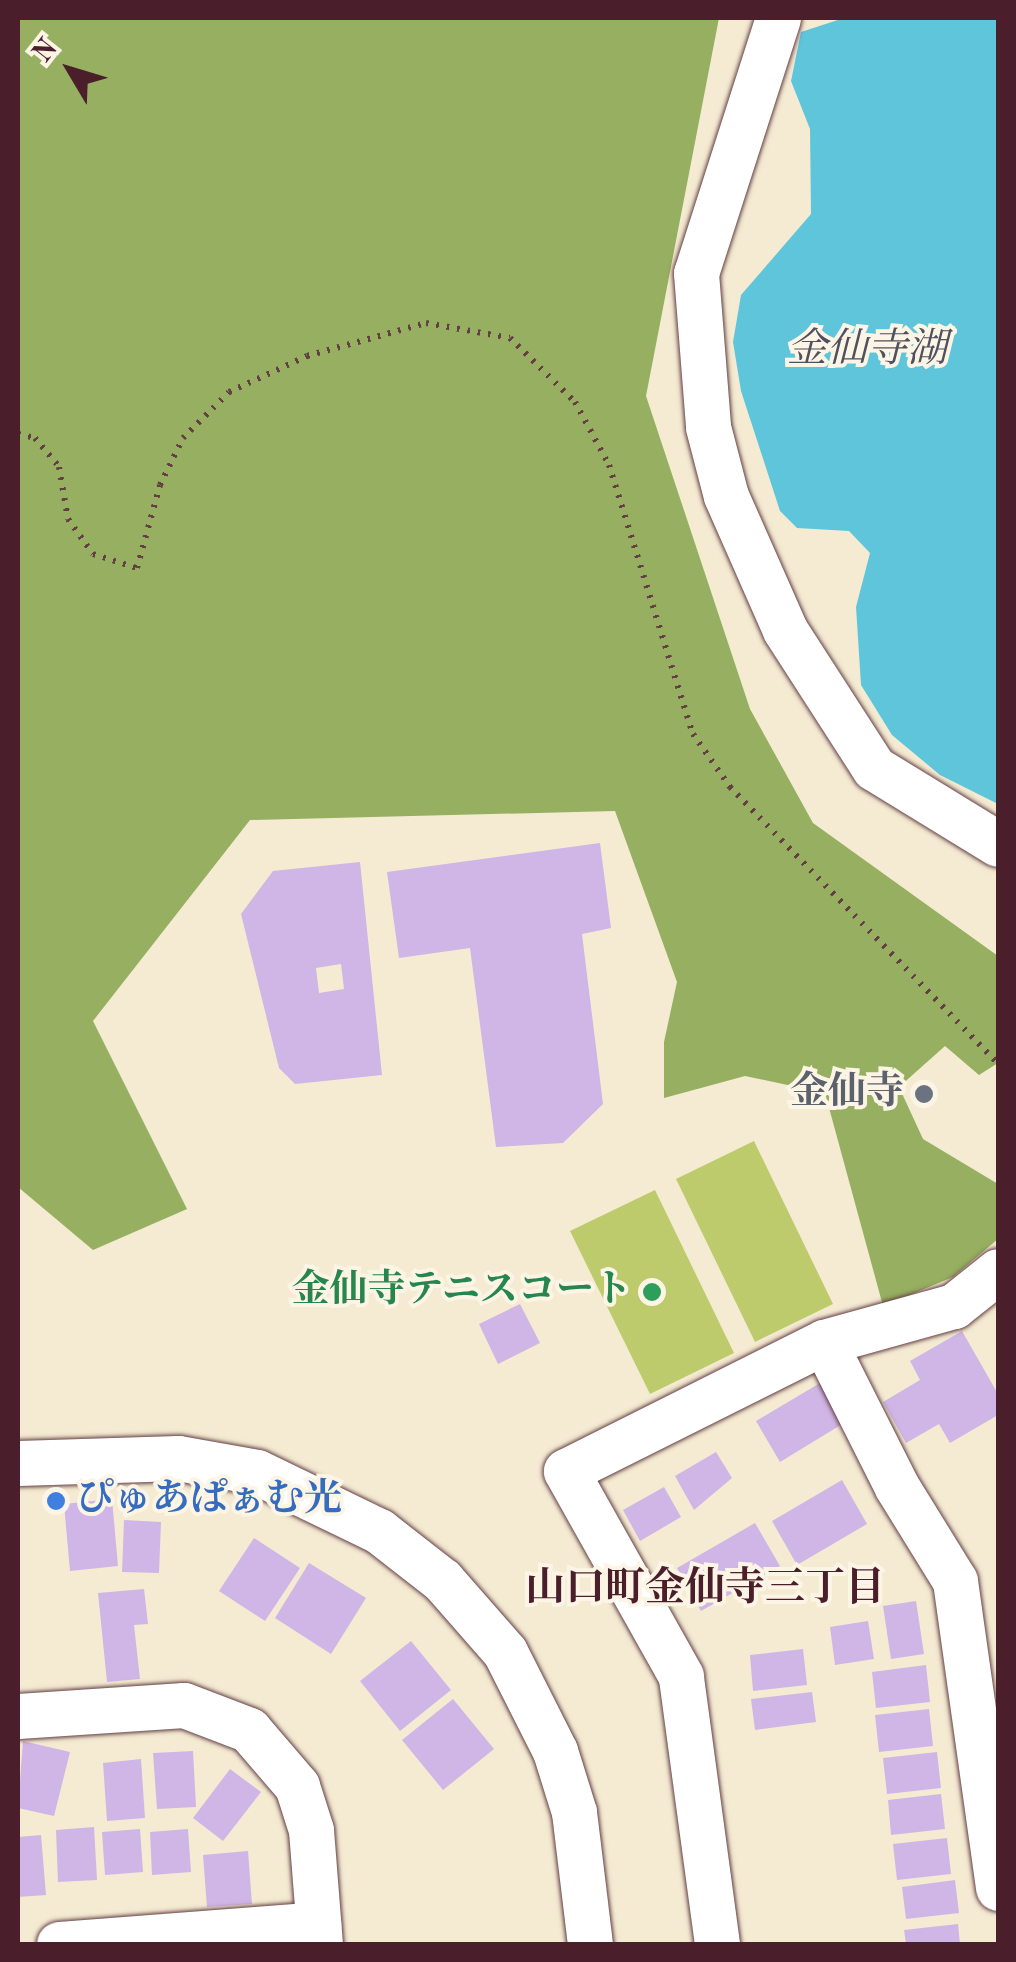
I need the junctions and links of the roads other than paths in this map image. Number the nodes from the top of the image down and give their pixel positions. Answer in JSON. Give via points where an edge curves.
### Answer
{"nodes":[{"id":1,"x":778,"y":18,"type":"edge"},
{"id":2,"x":998,"y":844,"type":"edge"},
{"id":3,"x":998,"y":1271,"type":"edge"},
{"id":4,"x":824,"y":1342,"type":"junction"},
{"id":5,"x":18,"y":1464,"type":"edge"},
{"id":6,"x":18,"y":1716,"type":"edge"},
{"id":7,"x":998,"y":1888,"type":"edge"},
{"id":8,"x":319,"y":1934,"type":"edge"},
{"id":9,"x":59,"y":1944,"type":"edge"},
{"id":10,"x":590,"y":1944,"type":"edge"},
{"id":11,"x":717,"y":1944,"type":"edge"}],
"edges":[{"from":1,"to":2,"type":"street","via":[[696,273],[708,427],[726,496],[785,630],[874,768]]},
{"from":3,"to":4,"type":"street","via":[[954,1306]]},
{"from":4,"to":7,"type":"street","via":[[897,1487],[955,1582]]},
{"from":4,"to":11,"type":"street","via":[[566,1471],[681,1676]]},
{"from":5,"to":10,"type":"street","via":[[178,1458],[258,1472],[379,1531],[442,1580],[505,1652],[555,1751],[574,1812]]},
{"from":6,"to":8,"type":"street","via":[[184,1705],[249,1730],[298,1786],[311,1830]]},
{"from":8,"to":9,"type":"street"}]}
